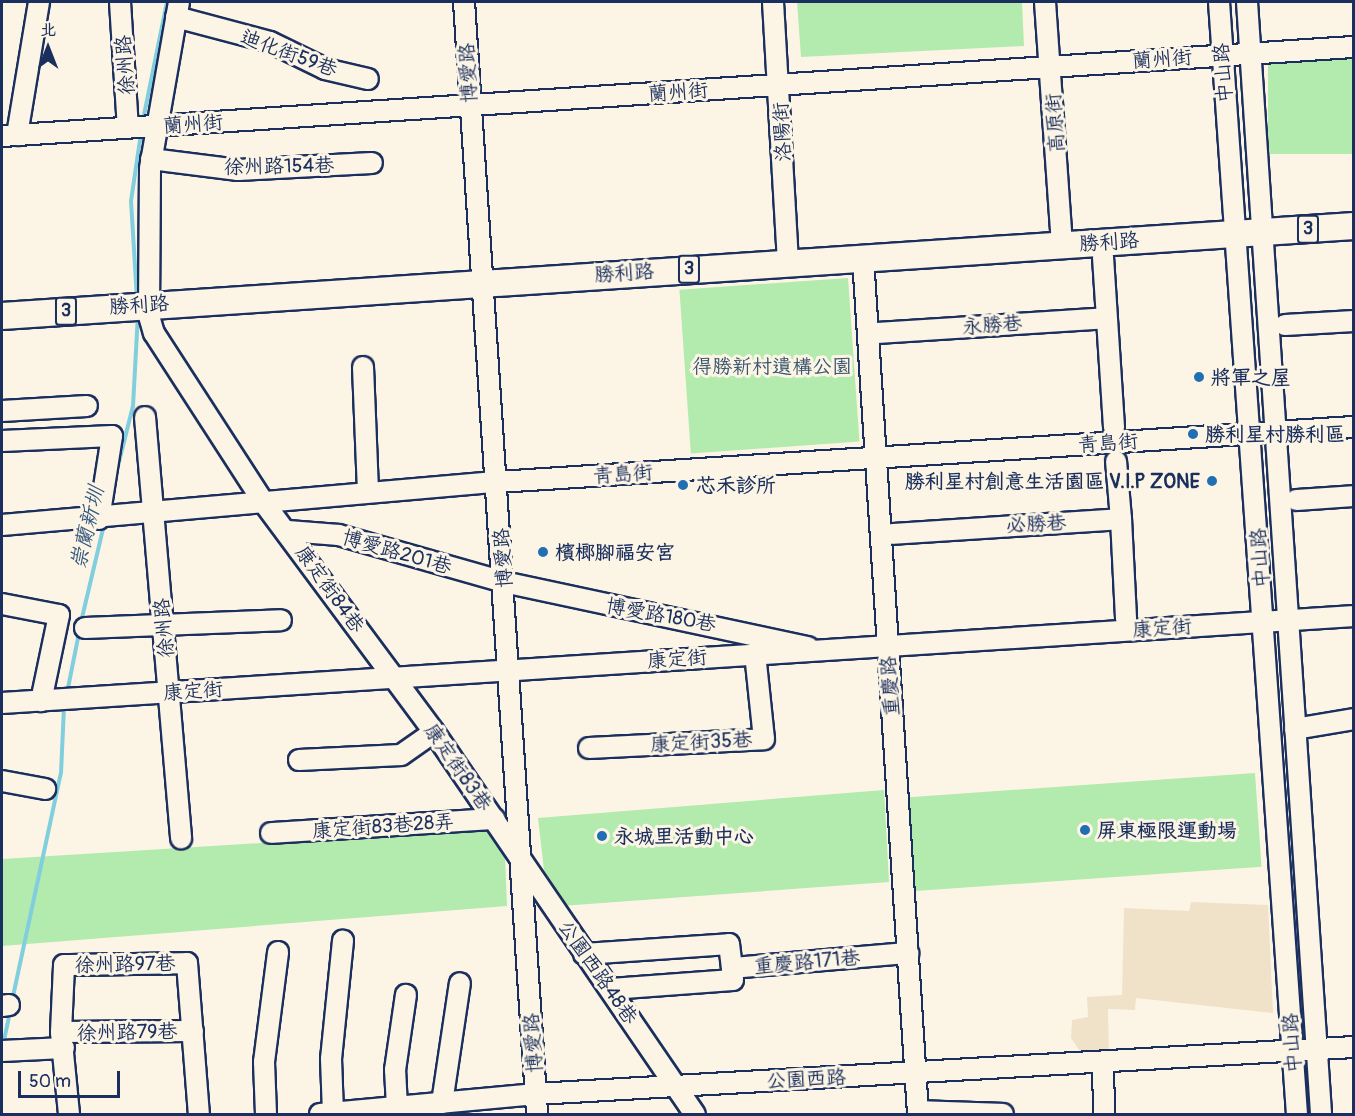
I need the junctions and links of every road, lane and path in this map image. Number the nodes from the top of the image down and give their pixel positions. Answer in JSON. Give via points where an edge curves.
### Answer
{"nodes":[{"id":1,"x":39,"y":2,"type":"edge"},
{"id":2,"x":120,"y":2,"type":"edge"},
{"id":3,"x":464,"y":2,"type":"edge"},
{"id":4,"x":773,"y":2,"type":"edge"},
{"id":5,"x":1045,"y":2,"type":"edge"},
{"id":6,"x":1219,"y":2,"type":"edge"},
{"id":7,"x":1247,"y":2,"type":"edge"},
{"id":8,"x":177,"y":9,"type":"edge"},
{"id":9,"x":1353,"y":47,"type":"edge"},
{"id":10,"x":1250,"y":54,"type":"junction"},
{"id":11,"x":1222,"y":55,"type":"junction"},
{"id":12,"x":1051,"y":66,"type":"junction"},
{"id":13,"x":368,"y":78,"type":"dead end"},
{"id":14,"x":779,"y":85,"type":"junction"},
{"id":15,"x":470,"y":106,"type":"junction"},
{"id":16,"x":141,"y":127,"type":"junction"},
{"id":17,"x":9,"y":136,"type":"edge"},
{"id":18,"x":151,"y":159,"type":"junction"},
{"id":19,"x":372,"y":163,"type":"dead end"},
{"id":20,"x":1353,"y":226,"type":"edge"},
{"id":21,"x":1263,"y":232,"type":"junction"},
{"id":22,"x":1234,"y":233,"type":"junction"},
{"id":23,"x":1062,"y":245,"type":"junction"},
{"id":24,"x":1103,"y":257,"type":"dead end"},
{"id":25,"x":863,"y":258,"type":"junction"},
{"id":26,"x":788,"y":262,"type":"junction"},
{"id":27,"x":486,"y":282,"type":"junction"},
{"id":28,"x":142,"y":305,"type":"junction"},
{"id":29,"x":2,"y":316,"type":"edge"},
{"id":30,"x":1106,"y":318,"type":"junction"},
{"id":31,"x":1353,"y":321,"type":"edge"},
{"id":32,"x":1286,"y":325,"type":"dead end"},
{"id":33,"x":878,"y":333,"type":"dead end"},
{"id":34,"x":363,"y":367,"type":"dead end"},
{"id":35,"x":87,"y":406,"type":"dead end"},
{"id":36,"x":2,"y":411,"type":"edge"},
{"id":37,"x":146,"y":417,"type":"dead end"},
{"id":38,"x":1114,"y":428,"type":"dead end"},
{"id":39,"x":1353,"y":428,"type":"edge"},
{"id":40,"x":1275,"y":432,"type":"junction"},
{"id":41,"x":1251,"y":434,"type":"junction"},
{"id":42,"x":2,"y":441,"type":"edge"},
{"id":43,"x":876,"y":458,"type":"junction"},
{"id":44,"x":1116,"y":460,"type":"dead end"},
{"id":45,"x":498,"y":482,"type":"junction"},
{"id":46,"x":368,"y":492,"type":"junction"},
{"id":47,"x":1353,"y":496,"type":"edge"},
{"id":48,"x":1296,"y":500,"type":"dead end"},
{"id":49,"x":264,"y":503,"type":"junction"},
{"id":50,"x":154,"y":515,"type":"junction"},
{"id":51,"x":106,"y":519,"type":"junction"},
{"id":52,"x":1120,"y":519,"type":"junction"},
{"id":53,"x":2,"y":525,"type":"edge"},
{"id":54,"x":288,"y":531,"type":"junction"},
{"id":55,"x":892,"y":534,"type":"dead end"},
{"id":56,"x":504,"y":582,"type":"junction"},
{"id":57,"x":2,"y":604,"type":"edge"},
{"id":58,"x":1353,"y":616,"type":"edge"},
{"id":59,"x":1126,"y":619,"type":"dead end"},
{"id":60,"x":281,"y":620,"type":"dead end"},
{"id":61,"x":1288,"y":620,"type":"junction"},
{"id":62,"x":1265,"y":621,"type":"junction"},
{"id":63,"x":164,"y":624,"type":"junction"},
{"id":64,"x":85,"y":628,"type":"dead end"},
{"id":65,"x":888,"y":645,"type":"junction"},
{"id":66,"x":817,"y":650,"type":"junction"},
{"id":67,"x":755,"y":654,"type":"junction"},
{"id":68,"x":510,"y":670,"type":"junction"},
{"id":69,"x":395,"y":677,"type":"junction"},
{"id":70,"x":170,"y":692,"type":"junction"},
{"id":71,"x":57,"y":700,"type":"junction"},
{"id":72,"x":2,"y":703,"type":"edge"},
{"id":73,"x":1353,"y":719,"type":"edge"},
{"id":74,"x":1295,"y":729,"type":"junction"},
{"id":75,"x":434,"y":732,"type":"junction"},
{"id":76,"x":589,"y":748,"type":"dead end"},
{"id":77,"x":299,"y":760,"type":"dead end"},
{"id":78,"x":2,"y":781,"type":"edge"},
{"id":79,"x":45,"y":789,"type":"dead end"},
{"id":80,"x":495,"y":819,"type":"junction"},
{"id":81,"x":271,"y":833,"type":"dead end"},
{"id":82,"x":181,"y":838,"type":"dead end"},
{"id":83,"x":522,"y":857,"type":"junction"},
{"id":84,"x":343,"y":941,"type":"dead end"},
{"id":85,"x":278,"y":952,"type":"dead end"},
{"id":86,"x":908,"y":953,"type":"junction"},
{"id":87,"x":584,"y":954,"type":"junction"},
{"id":88,"x":732,"y":968,"type":"junction"},
{"id":89,"x":460,"y":983,"type":"dead end"},
{"id":90,"x":611,"y":989,"type":"junction"},
{"id":91,"x":406,"y":995,"type":"dead end"},
{"id":92,"x":193,"y":1031,"type":"junction"},
{"id":93,"x":62,"y":1040,"type":"junction"},
{"id":94,"x":1353,"y":1047,"type":"edge"},
{"id":95,"x":1317,"y":1049,"type":"junction"},
{"id":96,"x":5,"y":1051,"type":"edge"},
{"id":97,"x":1293,"y":1051,"type":"junction"},
{"id":98,"x":1103,"y":1062,"type":"junction"},
{"id":99,"x":915,"y":1073,"type":"junction"},
{"id":100,"x":675,"y":1085,"type":"junction"},
{"id":101,"x":536,"y":1094,"type":"junction"},
{"id":102,"x":397,"y":1107,"type":"junction"},
{"id":103,"x":436,"y":1107,"type":"edge"},
{"id":104,"x":918,"y":1113,"type":"edge"},
{"id":105,"x":69,"y":1114,"type":"edge"},
{"id":106,"x":199,"y":1114,"type":"edge"},
{"id":107,"x":267,"y":1114,"type":"edge"},
{"id":108,"x":326,"y":1114,"type":"edge"},
{"id":109,"x":537,"y":1114,"type":"edge"},
{"id":110,"x":695,"y":1114,"type":"edge"},
{"id":111,"x":1003,"y":1114,"type":"edge"},
{"id":112,"x":1104,"y":1114,"type":"edge"},
{"id":113,"x":1297,"y":1114,"type":"edge"},
{"id":114,"x":1321,"y":1114,"type":"edge"}],
"edges":[{"from":1,"to":17,"type":"street"},
{"from":2,"to":16,"type":"street","name":"徐州路"},
{"from":3,"to":15,"type":"street","name":"博愛路"},
{"from":4,"to":14,"type":"street","name":"洛陽街"},
{"from":5,"to":12,"type":"street","name":"高原街"},
{"from":6,"to":11,"type":"street","name":"中山路"},
{"from":7,"to":10,"type":"street","name":"中山路"},
{"from":8,"to":13,"type":"street","name":"迪化街59巷","via":[[270,42],[325,69]]},
{"from":8,"to":16,"type":"street"},
{"from":9,"to":10,"type":"street","name":"蘭州街"},
{"from":10,"to":11,"type":"street","name":"蘭州街"},
{"from":10,"to":21,"type":"street","name":"中山路"},
{"from":11,"to":12,"type":"street","name":"蘭州街"},
{"from":11,"to":22,"type":"street","name":"中山路"},
{"from":12,"to":14,"type":"street","name":"蘭州街"},
{"from":12,"to":23,"type":"street","name":"高原街"},
{"from":14,"to":15,"type":"street","name":"蘭州街"},
{"from":14,"to":26,"type":"street","name":"洛陽街"},
{"from":15,"to":16,"type":"street","name":"蘭州街"},
{"from":15,"to":27,"type":"street","name":"博愛路"},
{"from":16,"to":17,"type":"street","name":"蘭州街"},
{"from":16,"to":18,"type":"street","name":"徐州路"},
{"from":18,"to":19,"type":"street","name":"徐州路154巷","via":[[238,170]]},
{"from":18,"to":28,"type":"street","name":"徐州路"},
{"from":20,"to":21,"type":"main road","name":"勝利路","number":"3"},
{"from":21,"to":22,"type":"main road","name":"勝利路","number":"3"},
{"from":21,"to":40,"type":"street","name":"中山路"},
{"from":22,"to":23,"type":"main road","name":"勝利路","number":"3"},
{"from":22,"to":41,"type":"street","name":"中山路"},
{"from":23,"to":25,"type":"main road","name":"勝利路","number":"3"},
{"from":24,"to":30,"type":"street"},
{"from":25,"to":26,"type":"main road","name":"勝利路","number":"3"},
{"from":25,"to":43,"type":"street","name":"重慶路"},
{"from":26,"to":27,"type":"main road","name":"勝利路","number":"3"},
{"from":27,"to":28,"type":"main road","name":"勝利路","number":"3"},
{"from":27,"to":45,"type":"street","name":"博愛路"},
{"from":28,"to":29,"type":"main road","name":"勝利路","number":"3"},
{"from":28,"to":49,"type":"street","name":"徐州路","via":[[154,333]]},
{"from":30,"to":33,"type":"street","name":"永勝巷"},
{"from":30,"to":38,"type":"street"},
{"from":31,"to":32,"type":"street"},
{"from":34,"to":46,"type":"street"},
{"from":35,"to":36,"type":"street"},
{"from":37,"to":50,"type":"street","name":"徐州路"},
{"from":39,"to":40,"type":"street","name":"青島街"},
{"from":40,"to":41,"type":"street","name":"青島街"},
{"from":40,"to":61,"type":"street","name":"中山路"},
{"from":41,"to":43,"type":"street","name":"青島街"},
{"from":41,"to":62,"type":"street","name":"中山路"},
{"from":42,"to":51,"type":"street","via":[[112,436]]},
{"from":43,"to":45,"type":"street","name":"青島街"},
{"from":43,"to":65,"type":"street","name":"重慶路"},
{"from":44,"to":52,"type":"street"},
{"from":45,"to":46,"type":"street","name":"青島街"},
{"from":45,"to":56,"type":"street","name":"博愛路"},
{"from":46,"to":49,"type":"street","name":"青島街"},
{"from":47,"to":48,"type":"street"},
{"from":49,"to":50,"type":"street","name":"青島街"},
{"from":49,"to":54,"type":"street","name":"康定街84巷"},
{"from":50,"to":51,"type":"street","name":"青島街"},
{"from":50,"to":63,"type":"street","name":"徐州路"},
{"from":51,"to":53,"type":"street","name":"青島街"},
{"from":52,"to":55,"type":"street","name":"必勝巷"},
{"from":52,"to":59,"type":"street"},
{"from":54,"to":56,"type":"street","name":"博愛路201巷","via":[[339,535]]},
{"from":54,"to":69,"type":"street","name":"康定街84巷"},
{"from":56,"to":66,"type":"street","name":"博愛路180巷","via":[[784,638]]},
{"from":56,"to":68,"type":"street","name":"博愛路"},
{"from":57,"to":71,"type":"street","via":[[59,615]]},
{"from":58,"to":61,"type":"street","name":"康定街"},
{"from":60,"to":63,"type":"street"},
{"from":61,"to":62,"type":"street","name":"康定街"},
{"from":61,"to":74,"type":"street","name":"中山路"},
{"from":62,"to":65,"type":"street","name":"康定街"},
{"from":62,"to":97,"type":"street","name":"中山路"},
{"from":63,"to":64,"type":"street"},
{"from":63,"to":70,"type":"street","name":"徐州路"},
{"from":65,"to":66,"type":"street","name":"康定街"},
{"from":65,"to":86,"type":"street","name":"重慶路"},
{"from":66,"to":67,"type":"street","name":"康定街"},
{"from":67,"to":68,"type":"street","name":"康定街"},
{"from":67,"to":76,"type":"street","name":"康定街35巷","via":[[764,739]]},
{"from":68,"to":69,"type":"street","name":"康定街"},
{"from":68,"to":83,"type":"street","name":"博愛路"},
{"from":69,"to":70,"type":"street","name":"康定街"},
{"from":69,"to":75,"type":"street","name":"康定街83巷"},
{"from":70,"to":71,"type":"street","name":"康定街"},
{"from":70,"to":82,"type":"street","name":"徐州路"},
{"from":71,"to":72,"type":"street","name":"康定街"},
{"from":73,"to":74,"type":"street"},
{"from":74,"to":95,"type":"street","name":"中山路"},
{"from":75,"to":77,"type":"street","via":[[401,755]]},
{"from":75,"to":80,"type":"street","name":"康定街83巷"},
{"from":78,"to":79,"type":"street"},
{"from":80,"to":81,"type":"street","name":"康定街83巷28弄"},
{"from":80,"to":83,"type":"street","name":"康定街83巷"},
{"from":83,"to":87,"type":"street","name":"公園西路48巷"},
{"from":83,"to":101,"type":"street","name":"博愛路"},
{"from":84,"to":108,"type":"street"},
{"from":85,"to":107,"type":"street","via":[[264,1062]]},
{"from":86,"to":88,"type":"street","name":"重慶路171巷"},
{"from":86,"to":99,"type":"street","name":"重慶路"},
{"from":87,"to":88,"type":"street","via":[[729,944]]},
{"from":87,"to":90,"type":"street","name":"公園西路48巷"},
{"from":88,"to":90,"type":"street","name":"重慶路171巷","via":[[733,980]]},
{"from":89,"to":103,"type":"street"},
{"from":90,"to":100,"type":"street","name":"公園西路48巷"},
{"from":91,"to":102,"type":"street","via":[[395,1070]]},
{"from":92,"to":93,"type":"street","name":"徐州路79巷"},
{"from":92,"to":93,"type":"street","name":"徐州路97巷","via":[[187,963],[64,965]]},
{"from":92,"to":106,"type":"street"},
{"from":93,"to":96,"type":"street","name":"徐州路79巷"},
{"from":93,"to":105,"type":"street"},
{"from":94,"to":95,"type":"street","name":"公園西路"},
{"from":95,"to":97,"type":"street","name":"公園西路"},
{"from":95,"to":114,"type":"street","name":"中山路"},
{"from":97,"to":98,"type":"street","name":"公園西路"},
{"from":97,"to":113,"type":"street","name":"中山路"},
{"from":98,"to":99,"type":"street","name":"公園西路"},
{"from":98,"to":112,"type":"street"},
{"from":99,"to":100,"type":"street","name":"公園西路"},
{"from":99,"to":104,"type":"street","name":"重慶路"},
{"from":100,"to":101,"type":"street","name":"公園西路"},
{"from":100,"to":110,"type":"street","name":"公園西路48巷"},
{"from":101,"to":103,"type":"street","name":"公園西路"},
{"from":101,"to":109,"type":"street","name":"博愛路"},
{"from":102,"to":103,"type":"street","name":"公園西路"},
{"from":102,"to":108,"type":"street","name":"公園西路"},
{"from":104,"to":111,"type":"street"}]}
